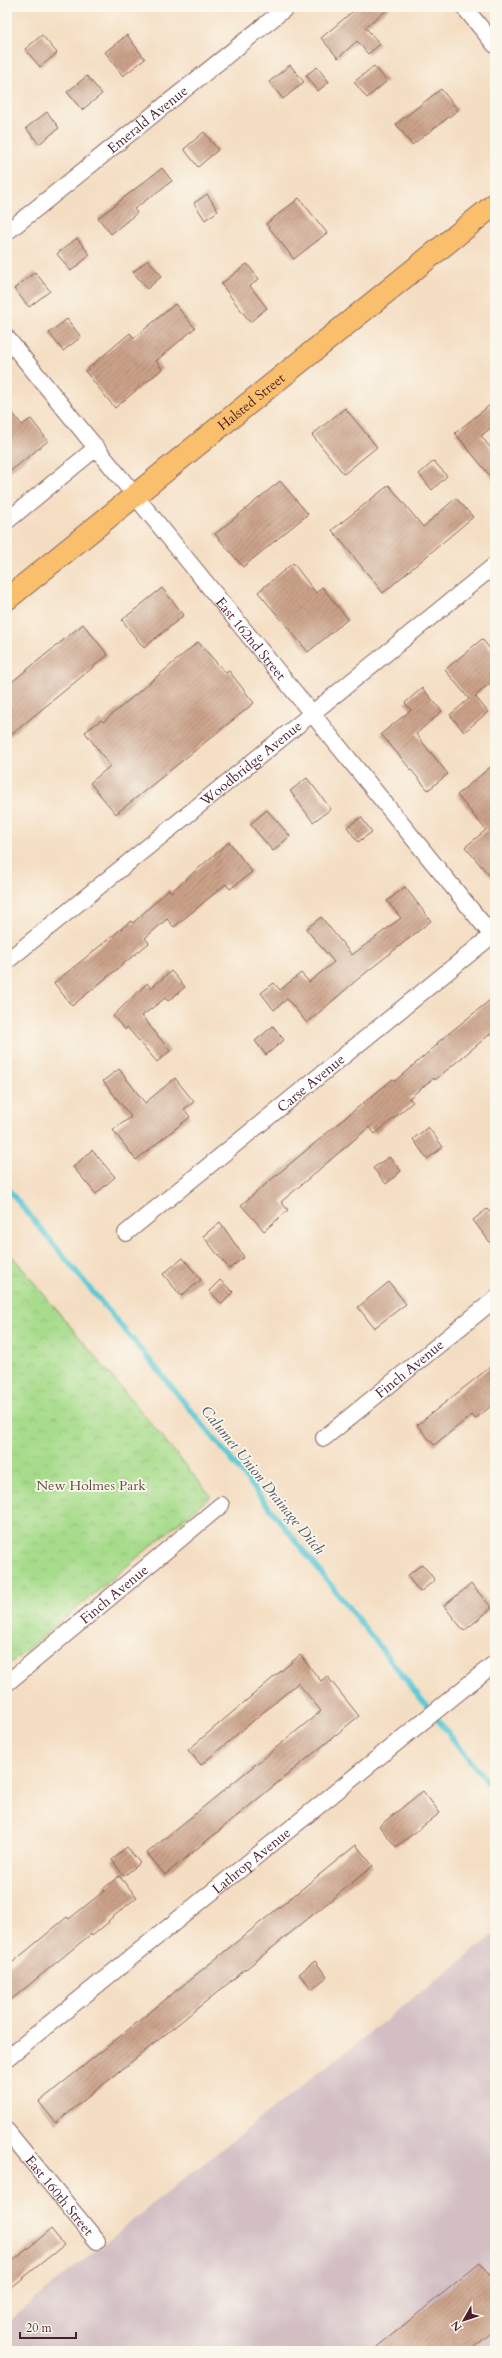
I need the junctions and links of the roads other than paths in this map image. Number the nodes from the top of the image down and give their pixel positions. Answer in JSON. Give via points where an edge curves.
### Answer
{"nodes":[{"id":1,"x":287,"y":7,"type":"edge"},
{"id":2,"x":464,"y":7,"type":"edge"},
{"id":3,"x":495,"y":45,"type":"edge"},
{"id":4,"x":495,"y":204,"type":"edge"},
{"id":5,"x":7,"y":232,"type":"edge"},
{"id":6,"x":7,"y":338,"type":"edge"},
{"id":7,"x":96,"y":448,"type":"junction"},
{"id":8,"x":134,"y":495,"type":"junction"},
{"id":9,"x":7,"y":521,"type":"edge"},
{"id":10,"x":495,"y":565,"type":"edge"},
{"id":11,"x":7,"y":599,"type":"edge"},
{"id":12,"x":312,"y":714,"type":"junction"},
{"id":13,"x":494,"y":936,"type":"edge"},
{"id":14,"x":7,"y":961,"type":"edge"},
{"id":15,"x":126,"y":1233,"type":"dead end"},
{"id":16,"x":495,"y":1299,"type":"edge"},
{"id":17,"x":324,"y":1438,"type":"dead end"},
{"id":18,"x":221,"y":1505,"type":"dead end"},
{"id":19,"x":495,"y":1663,"type":"edge"},
{"id":20,"x":7,"y":1683,"type":"edge"},
{"id":21,"x":7,"y":2058,"type":"edge"},
{"id":22,"x":7,"y":2131,"type":"edge"},
{"id":23,"x":97,"y":2241,"type":"dead end"}],
"edges":[{"from":1,"to":5,"type":"street","name":"Emerald Avenue"},
{"from":2,"to":3,"type":"street"},
{"from":4,"to":8,"type":"main road","name":"Halsted Street"},
{"from":6,"to":7,"type":"street","name":"East 162nd Street"},
{"from":7,"to":8,"type":"street","name":"East 162nd Street"},
{"from":7,"to":9,"type":"street"},
{"from":8,"to":11,"type":"main road","name":"Halsted Street"},
{"from":8,"to":12,"type":"street","name":"East 162nd Street"},
{"from":10,"to":12,"type":"street","name":"Woodbridge Avenue"},
{"from":12,"to":13,"type":"street","name":"East 162nd Street"},
{"from":12,"to":14,"type":"street","name":"Woodbridge Avenue"},
{"from":13,"to":15,"type":"street","name":"Carse Avenue"},
{"from":16,"to":17,"type":"street","name":"Finch Avenue"},
{"from":18,"to":20,"type":"street","name":"Finch Avenue"},
{"from":19,"to":21,"type":"street","name":"Lathrop Avenue"},
{"from":22,"to":23,"type":"street","name":"East 160th Street"}]}
